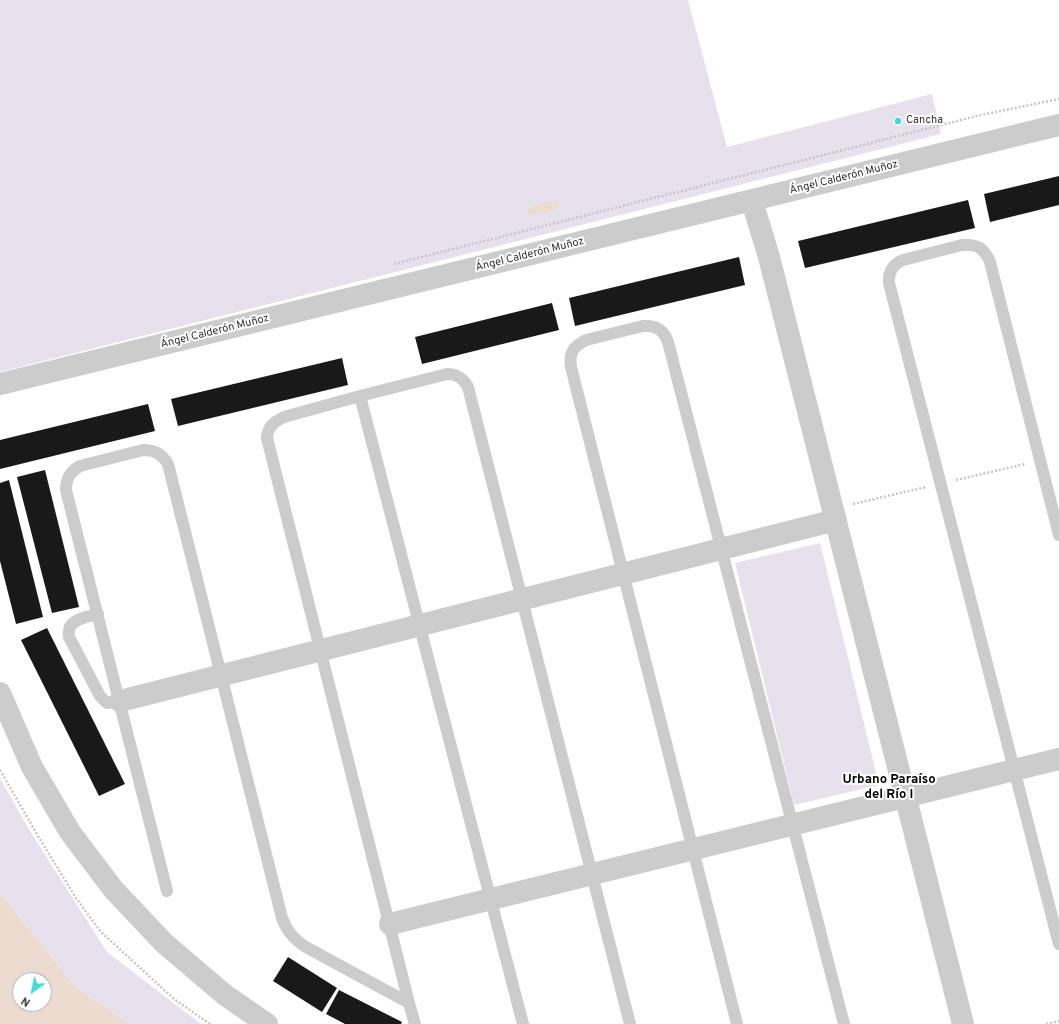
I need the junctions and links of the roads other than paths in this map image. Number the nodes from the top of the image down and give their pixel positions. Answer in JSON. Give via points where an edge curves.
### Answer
{"nodes":[{"id":1,"x":1059,"y":125,"type":"edge"},
{"id":2,"x":752,"y":201,"type":"junction"},
{"id":3,"x":0,"y":384,"type":"edge"},
{"id":4,"x":360,"y":396,"type":"junction"},
{"id":5,"x":836,"y":520,"type":"junction"},
{"id":6,"x":1059,"y":535,"type":"edge"},
{"id":7,"x":721,"y":549,"type":"junction"},
{"id":8,"x":623,"y":574,"type":"junction"},
{"id":9,"x":521,"y":600,"type":"junction"},
{"id":10,"x":98,"y":614,"type":"junction"},
{"id":11,"x":420,"y":625,"type":"junction"},
{"id":12,"x":320,"y":650,"type":"junction"},
{"id":13,"x":221,"y":675,"type":"junction"},
{"id":14,"x":0,"y":692,"type":"edge"},
{"id":15,"x":120,"y":701,"type":"junction"},
{"id":16,"x":1059,"y":759,"type":"edge"},
{"id":17,"x":1014,"y":770,"type":"junction"},
{"id":18,"x":906,"y":797,"type":"junction"},
{"id":19,"x":792,"y":824,"type":"junction"},
{"id":20,"x":693,"y":849,"type":"junction"},
{"id":21,"x":592,"y":874,"type":"junction"},
{"id":22,"x":166,"y":891,"type":"dead end"},
{"id":23,"x":491,"y":899,"type":"junction"},
{"id":24,"x":390,"y":924,"type":"junction"},
{"id":25,"x":1059,"y":944,"type":"edge"},
{"id":26,"x":409,"y":1003,"type":"junction"},
{"id":27,"x":267,"y":1024,"type":"edge"},
{"id":28,"x":415,"y":1024,"type":"edge"},
{"id":29,"x":523,"y":1024,"type":"edge"},
{"id":30,"x":630,"y":1024,"type":"edge"},
{"id":31,"x":737,"y":1024,"type":"edge"},
{"id":32,"x":844,"y":1024,"type":"edge"},
{"id":33,"x":963,"y":1024,"type":"edge"}],
"edges":[{"from":1,"to":2,"type":"street","name":"Ángel Calderón Muñoz"},
{"from":2,"to":3,"type":"street","name":"Ángel Calderón Muñoz"},
{"from":2,"to":5,"type":"street","via":[[771,265]]},
{"from":4,"to":9,"type":"lane","via":[[447,374],[460,376],[464,381],[468,387]]},
{"from":4,"to":11,"type":"lane"},
{"from":4,"to":12,"type":"lane","via":[[284,417],[271,425],[268,432]]},
{"from":5,"to":7,"type":"street"},
{"from":5,"to":18,"type":"street"},
{"from":6,"to":17,"type":"lane","via":[[986,252],[971,244],[962,245],[897,263],[888,276],[889,283]]},
{"from":7,"to":8,"type":"street"},
{"from":7,"to":8,"type":"lane","via":[[665,334],[651,325],[586,340],[573,350],[570,357],[571,367]]},
{"from":7,"to":19,"type":"lane"},
{"from":8,"to":9,"type":"street"},
{"from":8,"to":20,"type":"lane"},
{"from":9,"to":11,"type":"street"},
{"from":9,"to":21,"type":"lane"},
{"from":10,"to":13,"type":"lane","via":[[66,490],[68,476],[80,466],[151,450],[159,453],[168,464]]},
{"from":10,"to":15,"type":"lane"},
{"from":10,"to":15,"type":"lane","via":[[73,622],[68,632],[69,637],[100,696],[107,703]]},
{"from":11,"to":12,"type":"street"},
{"from":11,"to":23,"type":"lane"},
{"from":12,"to":13,"type":"street"},
{"from":12,"to":24,"type":"lane"},
{"from":13,"to":15,"type":"street"},
{"from":13,"to":26,"type":"lane","via":[[286,929],[304,946]]},
{"from":14,"to":27,"type":"street","via":[[32,767],[70,832],[113,889],[164,943],[225,995]]},
{"from":15,"to":22,"type":"lane"},
{"from":16,"to":17,"type":"street"},
{"from":17,"to":18,"type":"street"},
{"from":17,"to":25,"type":"lane"},
{"from":18,"to":19,"type":"street"},
{"from":18,"to":33,"type":"street"},
{"from":19,"to":20,"type":"street"},
{"from":19,"to":32,"type":"lane"},
{"from":20,"to":21,"type":"street"},
{"from":20,"to":31,"type":"lane"},
{"from":21,"to":23,"type":"street"},
{"from":21,"to":30,"type":"lane"},
{"from":23,"to":24,"type":"street"},
{"from":23,"to":29,"type":"lane"},
{"from":24,"to":26,"type":"lane"},
{"from":26,"to":28,"type":"lane"}]}
